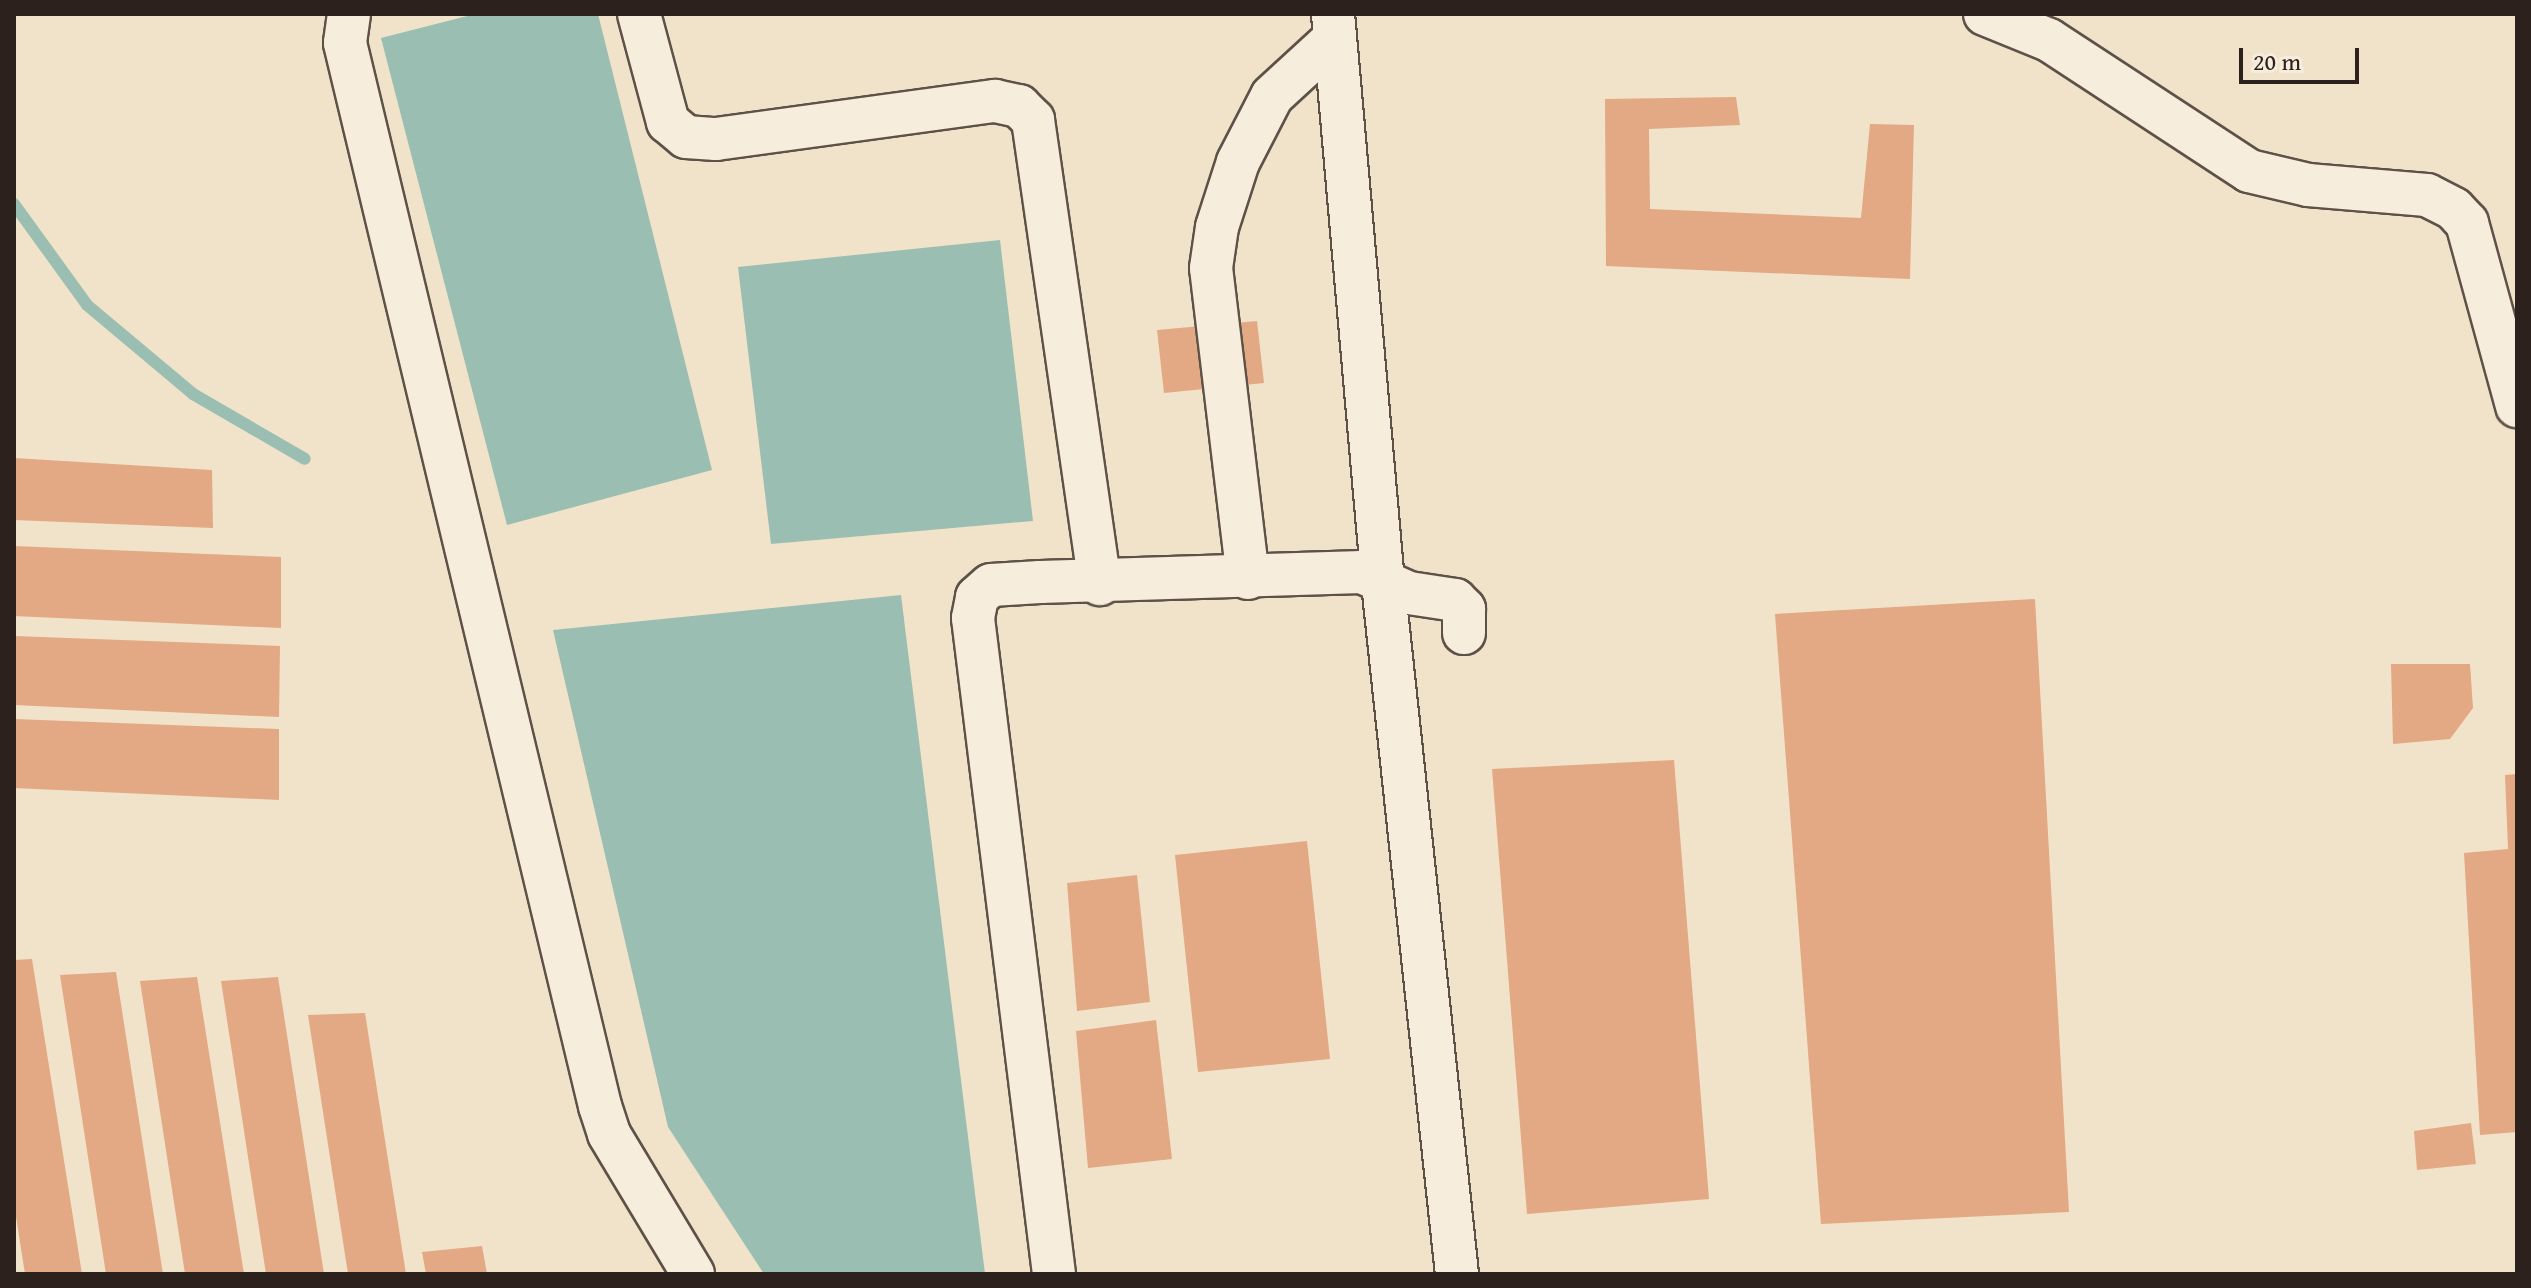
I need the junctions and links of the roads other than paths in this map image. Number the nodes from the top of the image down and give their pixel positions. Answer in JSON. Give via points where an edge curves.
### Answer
{"nodes":[{"id":1,"x":349,"y":14,"type":"edge"},
{"id":2,"x":639,"y":14,"type":"edge"},
{"id":3,"x":1985,"y":14,"type":"edge"},
{"id":4,"x":1334,"y":27,"type":"edge"},
{"id":5,"x":2517,"y":406,"type":"edge"},
{"id":6,"x":1248,"y":578,"type":"junction"},
{"id":7,"x":1383,"y":583,"type":"junction"},
{"id":8,"x":1100,"y":584,"type":"junction"},
{"id":9,"x":1464,"y":633,"type":"dead end"},
{"id":10,"x":693,"y":1274,"type":"edge"},
{"id":11,"x":1054,"y":1274,"type":"edge"},
{"id":12,"x":1457,"y":1274,"type":"edge"}],
"edges":[{"from":1,"to":10,"type":"lane","via":[[345,43],[600,1106],[609,1134]]},
{"from":2,"to":8,"type":"lane","via":[[668,122],[686,137],[716,139],[995,101],[1019,106],[1033,120]]},
{"from":3,"to":5,"type":"lane","via":[[2049,40],[2249,171],[2308,185],[2427,195],[2454,209],[2467,223]]},
{"from":4,"to":6,"type":"lane","via":[[1272,96],[1238,162],[1217,227],[1211,268]]},
{"from":4,"to":7,"type":"lane"},
{"from":6,"to":7,"type":"lane","via":[[1362,572]]},
{"from":6,"to":8,"type":"lane"},
{"from":7,"to":9,"type":"lane","via":[[1455,600],[1464,609]]},
{"from":7,"to":12,"type":"lane"},
{"from":8,"to":11,"type":"lane","via":[[991,585],[977,597],[973,618]]}]}
